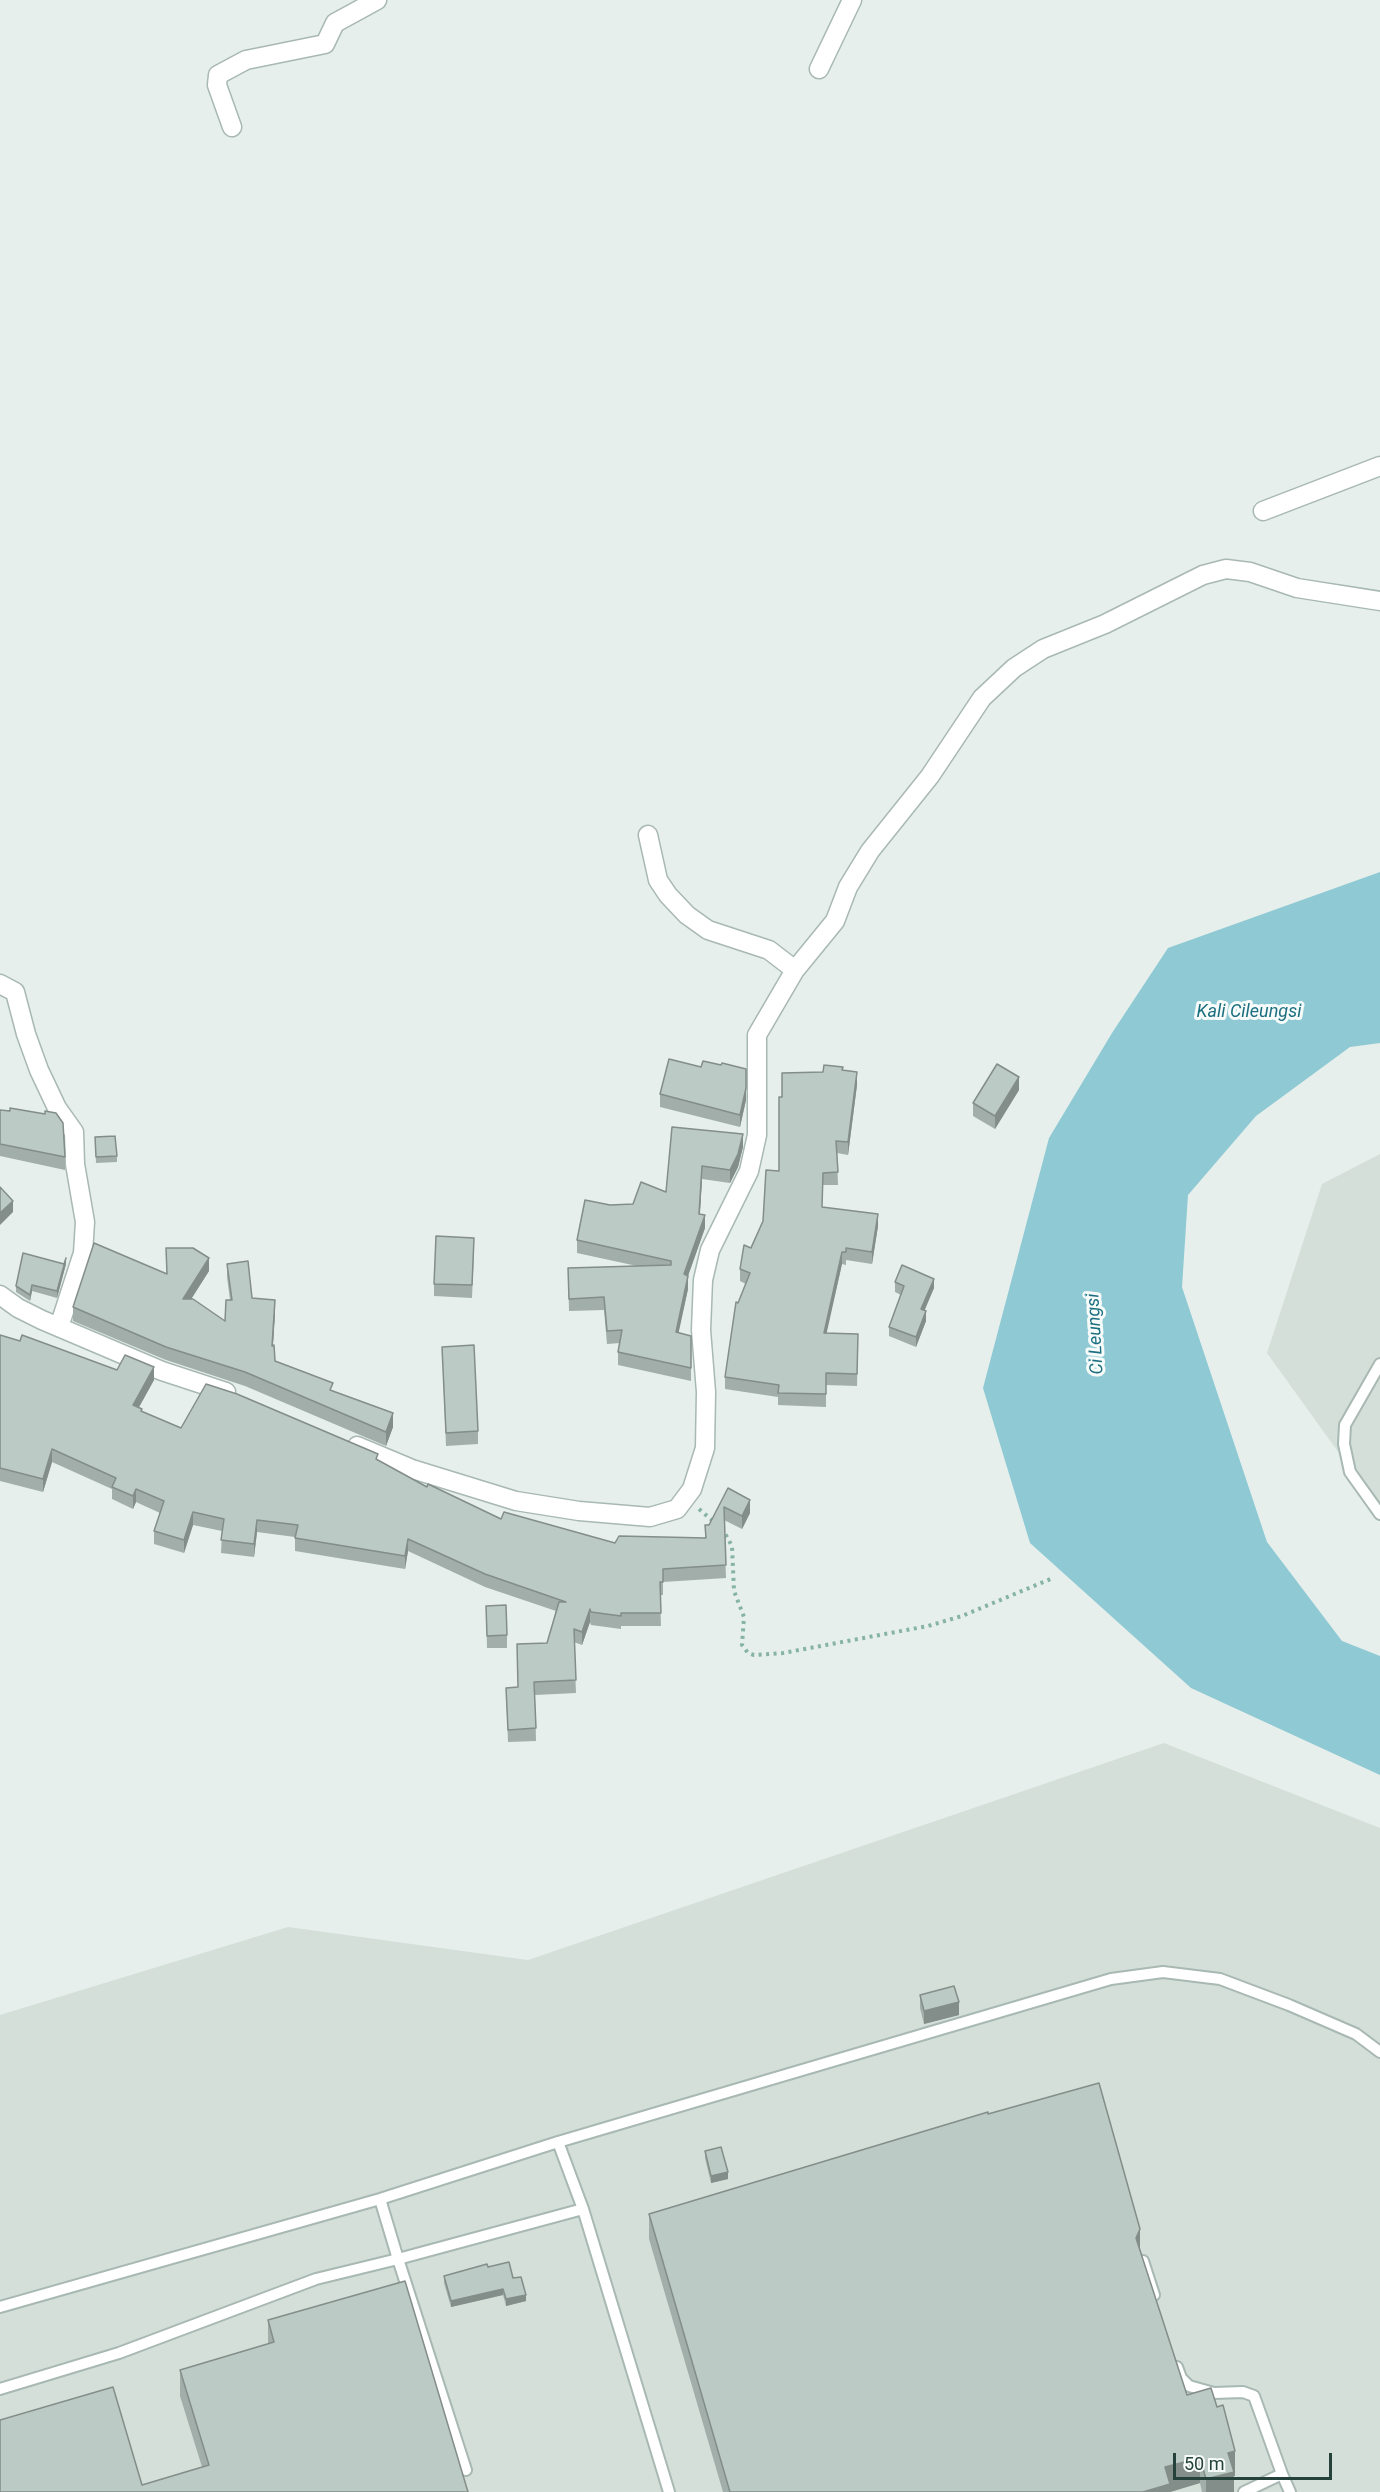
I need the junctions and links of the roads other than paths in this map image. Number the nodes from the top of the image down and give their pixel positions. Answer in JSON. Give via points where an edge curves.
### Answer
{"nodes":[{"id":1,"x":377,"y":0,"type":"edge"},
{"id":2,"x":852,"y":0,"type":"edge"},
{"id":3,"x":819,"y":69,"type":"dead end"},
{"id":4,"x":232,"y":127,"type":"dead end"},
{"id":5,"x":1380,"y":466,"type":"edge"},
{"id":6,"x":1263,"y":511,"type":"dead end"},
{"id":7,"x":1380,"y":601,"type":"edge"},
{"id":8,"x":648,"y":835,"type":"dead end"},
{"id":9,"x":795,"y":970,"type":"junction"},
{"id":10,"x":0,"y":984,"type":"edge"},
{"id":11,"x":0,"y":1295,"type":"edge"},
{"id":12,"x":59,"y":1327,"type":"junction"},
{"id":13,"x":1380,"y":1364,"type":"edge"},
{"id":14,"x":240,"y":1396,"type":"edge"},
{"id":15,"x":337,"y":1437,"type":"edge"},
{"id":16,"x":1380,"y":1514,"type":"edge"},
{"id":17,"x":1380,"y":2052,"type":"edge"},
{"id":18,"x":558,"y":2142,"type":"junction"},
{"id":19,"x":380,"y":2199,"type":"junction"},
{"id":20,"x":583,"y":2209,"type":"junction"},
{"id":21,"x":398,"y":2259,"type":"junction"},
{"id":22,"x":1143,"y":2260,"type":"edge"},
{"id":23,"x":1157,"y":2303,"type":"edge"},
{"id":24,"x":0,"y":2307,"type":"edge"},
{"id":25,"x":1174,"y":2357,"type":"edge"},
{"id":26,"x":0,"y":2389,"type":"edge"},
{"id":27,"x":466,"y":2470,"type":"dead end"},
{"id":28,"x":1282,"y":2474,"type":"junction"},
{"id":29,"x":669,"y":2492,"type":"edge"},
{"id":30,"x":1244,"y":2492,"type":"edge"},
{"id":31,"x":1290,"y":2492,"type":"edge"}],
"edges":[{"from":1,"to":4,"type":"street","via":[[335,23],[325,44],[246,60],[218,75]]},
{"from":2,"to":3,"type":"street"},
{"from":5,"to":6,"type":"street"},
{"from":7,"to":9,"type":"street","via":[[1297,588],[1250,572],[1226,569],[1203,575],[1105,624],[1043,649],[1014,668],[982,698],[930,776],[870,851],[848,887],[835,921]]},
{"from":8,"to":9,"type":"street","via":[[658,880],[687,915],[708,930],[769,950]]},
{"from":9,"to":15,"type":"street","via":[[757,1035],[757,1135],[749,1171],[710,1250],[703,1280],[705,1448],[687,1500],[677,1509],[650,1517],[516,1501],[412,1469]]},
{"from":10,"to":12,"type":"street","via":[[15,992],[39,1070],[57,1108],[74,1132],[85,1222],[83,1253]]},
{"from":11,"to":12,"type":"street"},
{"from":12,"to":14,"type":"street","via":[[162,1371]]},
{"from":13,"to":16,"type":"lane","via":[[1345,1425],[1344,1444],[1350,1472]]},
{"from":17,"to":18,"type":"lane","via":[[1356,2034],[1220,1979],[1163,1972],[1111,1979]]},
{"from":18,"to":19,"type":"lane"},
{"from":18,"to":20,"type":"lane"},
{"from":19,"to":21,"type":"lane"},
{"from":19,"to":24,"type":"lane"},
{"from":20,"to":21,"type":"lane"},
{"from":20,"to":29,"type":"lane"},
{"from":21,"to":26,"type":"lane","via":[[316,2279],[119,2353]]},
{"from":21,"to":27,"type":"lane"},
{"from":22,"to":23,"type":"lane"},
{"from":25,"to":28,"type":"lane","via":[[1181,2378],[1189,2386],[1214,2393],[1243,2392],[1254,2396]]},
{"from":28,"to":30,"type":"lane"},
{"from":28,"to":31,"type":"lane"}]}
